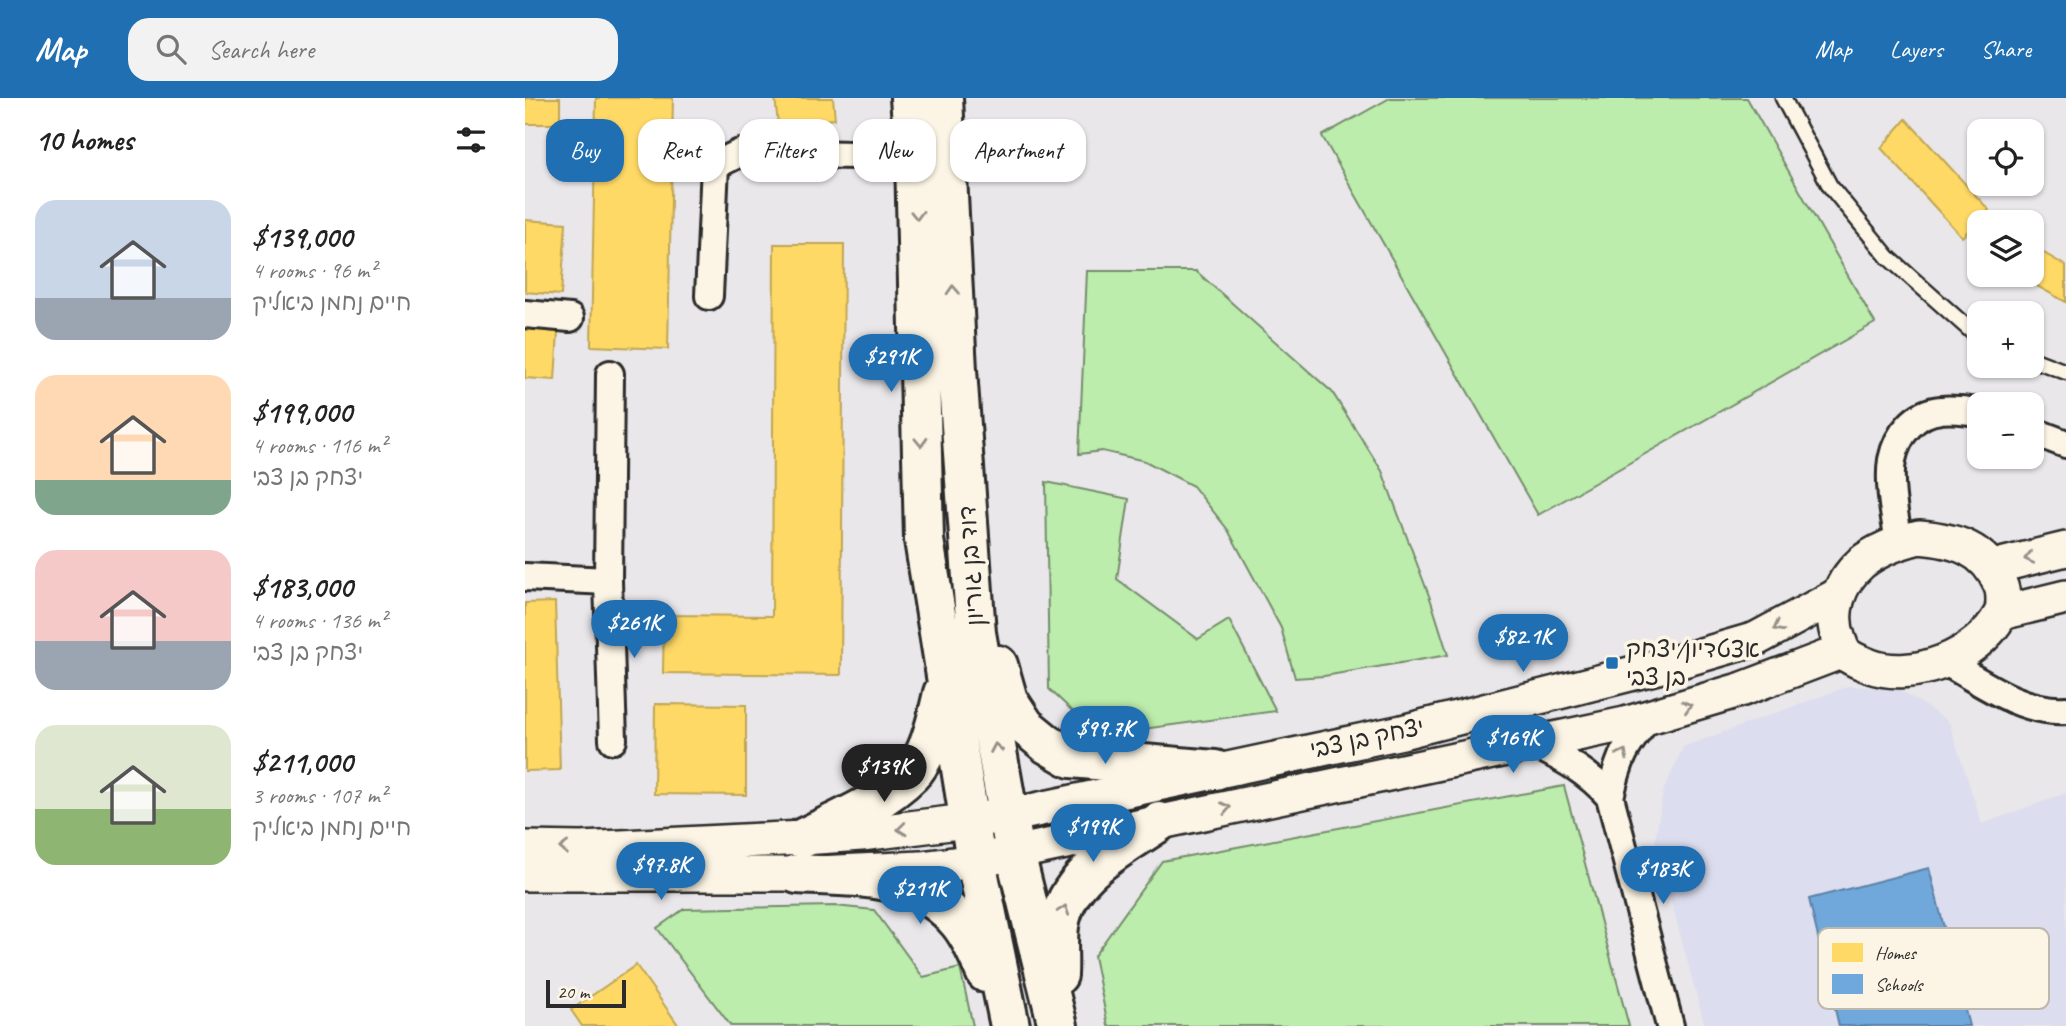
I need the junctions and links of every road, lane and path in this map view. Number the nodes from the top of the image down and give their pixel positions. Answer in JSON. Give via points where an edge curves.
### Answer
{"nodes":[{"id":1,"x":911,"y":98,"type":"edge"},
{"id":2,"x":943,"y":98,"type":"edge"},
{"id":3,"x":1783,"y":98,"type":"edge"},
{"id":4,"x":912,"y":119,"type":"edge"},
{"id":5,"x":853,"y":155,"type":"edge"},
{"id":6,"x":916,"y":182,"type":"edge"},
{"id":7,"x":709,"y":296,"type":"dead end"},
{"id":8,"x":525,"y":314,"type":"edge"},
{"id":9,"x":570,"y":318,"type":"dead end"},
{"id":10,"x":1967,"y":327,"type":"edge"},
{"id":11,"x":2044,"y":364,"type":"edge"},
{"id":12,"x":2066,"y":372,"type":"edge"},
{"id":13,"x":610,"y":374,"type":"dead end"},
{"id":14,"x":1967,"y":411,"type":"edge"},
{"id":15,"x":2044,"y":436,"type":"edge"},
{"id":16,"x":2066,"y":444,"type":"edge"},
{"id":17,"x":1899,"y":542,"type":"junction"},
{"id":18,"x":2066,"y":549,"type":"edge"},
{"id":19,"x":1993,"y":567,"type":"junction"},
{"id":20,"x":525,"y":577,"type":"edge"},
{"id":21,"x":972,"y":578,"type":"junction"},
{"id":22,"x":608,"y":581,"type":"junction"},
{"id":23,"x":1838,"y":595,"type":"junction"},
{"id":24,"x":2066,"y":597,"type":"edge"},
{"id":25,"x":2001,"y":613,"type":"junction"},
{"id":26,"x":1843,"y":651,"type":"junction"},
{"id":27,"x":1944,"y":661,"type":"junction"},
{"id":28,"x":946,"y":681,"type":"junction"},
{"id":29,"x":2066,"y":710,"type":"edge"},
{"id":30,"x":1649,"y":717,"type":"junction"},
{"id":31,"x":613,"y":740,"type":"dead end"},
{"id":32,"x":1532,"y":743,"type":"junction"},
{"id":33,"x":1215,"y":770,"type":"junction"},
{"id":34,"x":1610,"y":797,"type":"junction"},
{"id":35,"x":1007,"y":816,"type":"junction"},
{"id":36,"x":969,"y":821,"type":"junction"},
{"id":37,"x":1159,"y":822,"type":"junction"},
{"id":38,"x":525,"y":848,"type":"edge"},
{"id":39,"x":1015,"y":853,"type":"junction"},
{"id":40,"x":800,"y":856,"type":"junction"},
{"id":41,"x":976,"y":861,"type":"junction"},
{"id":42,"x":525,"y":874,"type":"edge"},
{"id":43,"x":1009,"y":1026,"type":"edge"},
{"id":44,"x":1058,"y":1026,"type":"edge"},
{"id":45,"x":1064,"y":1026,"type":"edge"},
{"id":46,"x":1670,"y":1026,"type":"edge"}],
"edges":[{"from":1,"to":4,"type":"main road","name":"דוד בן גוריון"},
{"from":21,"to":2,"type":"main road","name":"דוד בן גוריון","one_way":true},
{"from":3,"to":10,"type":"lane","via":[[1830,186],[1888,257]]},
{"from":5,"to":7,"type":"street","via":[[740,153],[715,164]]},
{"from":6,"to":28,"type":"main road","name":"דוד בן גוריון","one_way":true,"via":[[924,540]]},
{"from":8,"to":9,"type":"street"},
{"from":11,"to":12,"type":"lane"},
{"from":13,"to":22,"type":"street"},
{"from":14,"to":17,"type":"street","via":[[1939,410],[1917,417],[1902,434],[1892,461]]},
{"from":15,"to":16,"type":"street"},
{"from":17,"to":19,"type":"street","via":[[1919,537],[1947,539]]},
{"from":17,"to":23,"type":"street","via":[[1862,562]]},
{"from":18,"to":19,"type":"street","one_way":true},
{"from":19,"to":25,"type":"street","via":[[2003,590]]},
{"from":20,"to":22,"type":"street"},
{"from":21,"to":33,"type":"main road","via":[[1008,700],[1025,726],[1047,744],[1071,758]]},
{"from":35,"to":21,"type":"main road","name":"דוד בן גוריון","one_way":true,"via":[[976,633]]},
{"from":22,"to":31,"type":"street"},
{"from":23,"to":26,"type":"street","via":[[1833,612]]},
{"from":23,"to":33,"type":"street","name":"יצחק בן צבי","one_way":true,"via":[[1756,639],[1677,662],[1402,732]]},
{"from":24,"to":25,"type":"street"},
{"from":25,"to":27,"type":"street","via":[[1986,633]]},
{"from":26,"to":27,"type":"street","via":[[1875,668],[1905,671]]},
{"from":30,"to":26,"type":"street","name":"יצחק בן צבי","one_way":true,"via":[[1743,689]]},
{"from":27,"to":29,"type":"street","via":[[2010,698],[2051,711]]},
{"from":28,"to":36,"type":"main road","name":"דוד בן גוריון"},
{"from":28,"to":40,"type":"main road","via":[[932,737],[912,773]]},
{"from":30,"to":32,"type":"street","name":"יצחק בן צבי"},
{"from":34,"to":30,"type":"street","one_way":true,"via":[[1625,747]]},
{"from":32,"to":34,"type":"street","via":[[1570,762]]},
{"from":37,"to":32,"type":"street","name":"יצחק בן צבי","one_way":true},
{"from":33,"to":35,"type":"street","name":"יצחק בן צבי"},
{"from":34,"to":46,"type":"street"},
{"from":35,"to":36,"type":"street","name":"יצחק בן צבי"},
{"from":35,"to":39,"type":"main road","name":"דוד בן גוריון"},
{"from":36,"to":40,"type":"street","name":"יצחק בן צבי","one_way":true},
{"from":36,"to":41,"type":"main road","name":"דוד בן גוריון"},
{"from":37,"to":39,"type":"street","name":"יצחק בן צבי"},
{"from":45,"to":37,"type":"main road","one_way":true,"via":[[1059,924],[1068,897],[1082,877]]},
{"from":40,"to":38,"type":"street","one_way":true},
{"from":39,"to":41,"type":"street","name":"יצחק בן צבי"},
{"from":39,"to":44,"type":"main road","name":"דוד בן גוריון"},
{"from":40,"to":41,"type":"street","name":"יצחק בן צבי","via":[[921,868]]},
{"from":40,"to":42,"type":"street"},
{"from":40,"to":43,"type":"main road","via":[[921,891],[940,904],[955,917],[972,944]]},
{"from":41,"to":43,"type":"main road","name":"דוד בן גוריון"}]}
